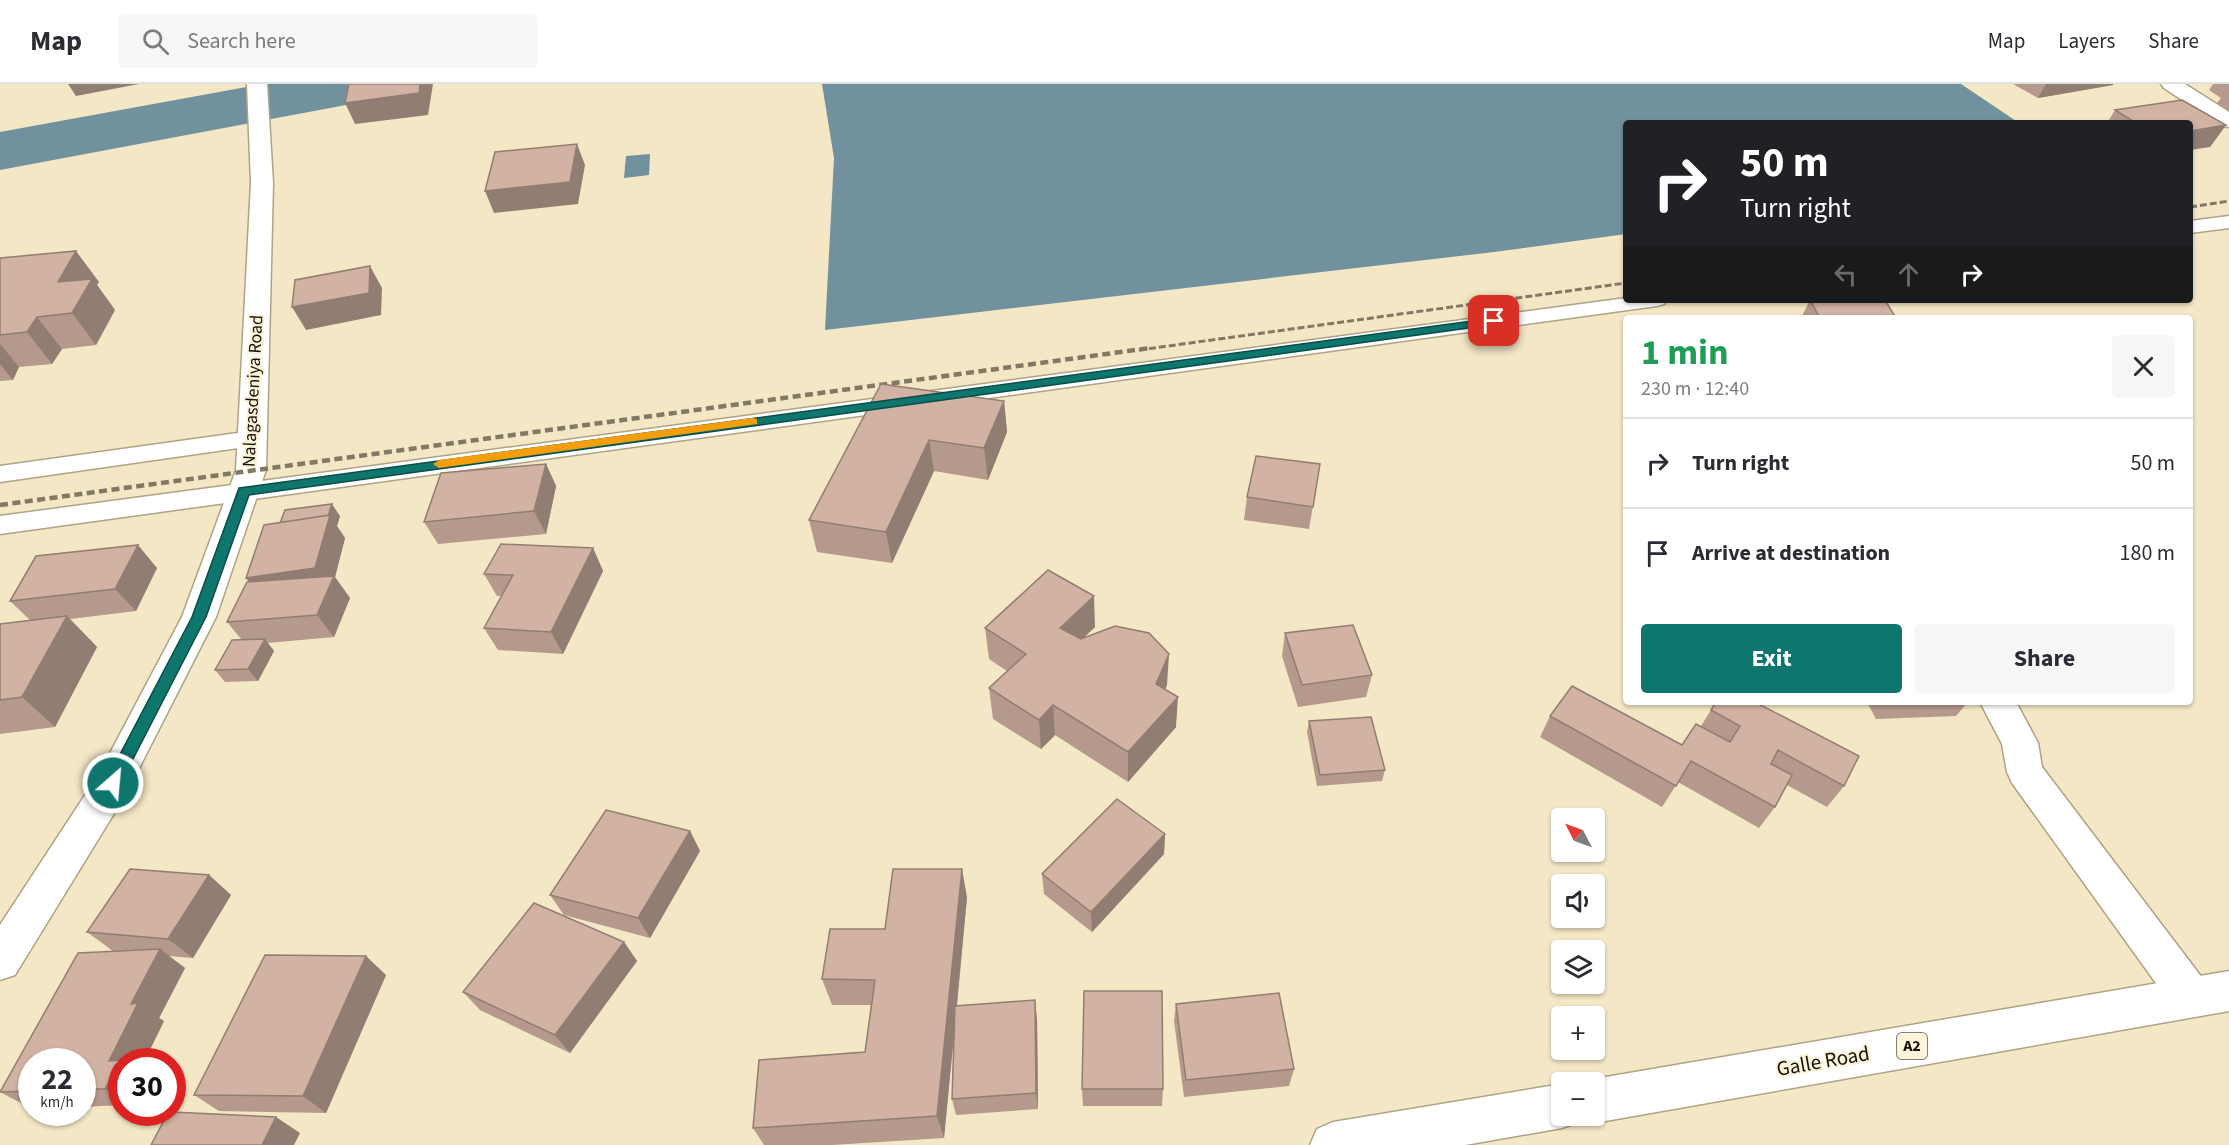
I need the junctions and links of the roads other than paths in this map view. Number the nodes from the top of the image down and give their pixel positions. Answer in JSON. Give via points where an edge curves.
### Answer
{"nodes":[{"id":1,"x":256,"y":84,"type":"edge"},
{"id":2,"x":2171,"y":84,"type":"edge"},
{"id":3,"x":2229,"y":121,"type":"edge"},
{"id":4,"x":2229,"y":222,"type":"edge"},
{"id":5,"x":2193,"y":227,"type":"edge"},
{"id":6,"x":1635,"y":303,"type":"edge"},
{"id":7,"x":252,"y":440,"type":"junction"},
{"id":8,"x":0,"y":474,"type":"edge"},
{"id":9,"x":244,"y":491,"type":"junction"},
{"id":10,"x":0,"y":525,"type":"edge"},
{"id":11,"x":2000,"y":705,"type":"edge"},
{"id":12,"x":0,"y":961,"type":"edge"},
{"id":13,"x":2210,"y":994,"type":"edge"},
{"id":14,"x":1605,"y":1099,"type":"edge"},
{"id":15,"x":1551,"y":1108,"type":"edge"},
{"id":16,"x":1333,"y":1145,"type":"edge"}],
"edges":[{"from":1,"to":7,"type":"main road","name":"Nalagasdeniya Road","via":[[262,183]]},
{"from":2,"to":3,"type":"main road"},
{"from":4,"to":5,"type":"lane"},
{"from":6,"to":9,"type":"lane"},
{"from":7,"to":8,"type":"lane"},
{"from":7,"to":9,"type":"main road","name":"Nalagasdeniya Road","via":[[251,470]]},
{"from":9,"to":10,"type":"lane"},
{"from":9,"to":12,"type":"main road","name":"Nalagasdeniya Road","via":[[194,628],[113,783]]},
{"from":11,"to":13,"type":"main road","via":[[2020,743],[2025,772]]},
{"from":13,"to":14,"type":"main road","name":"Galle Road","number":"A2"},
{"from":15,"to":16,"type":"main road"}]}
